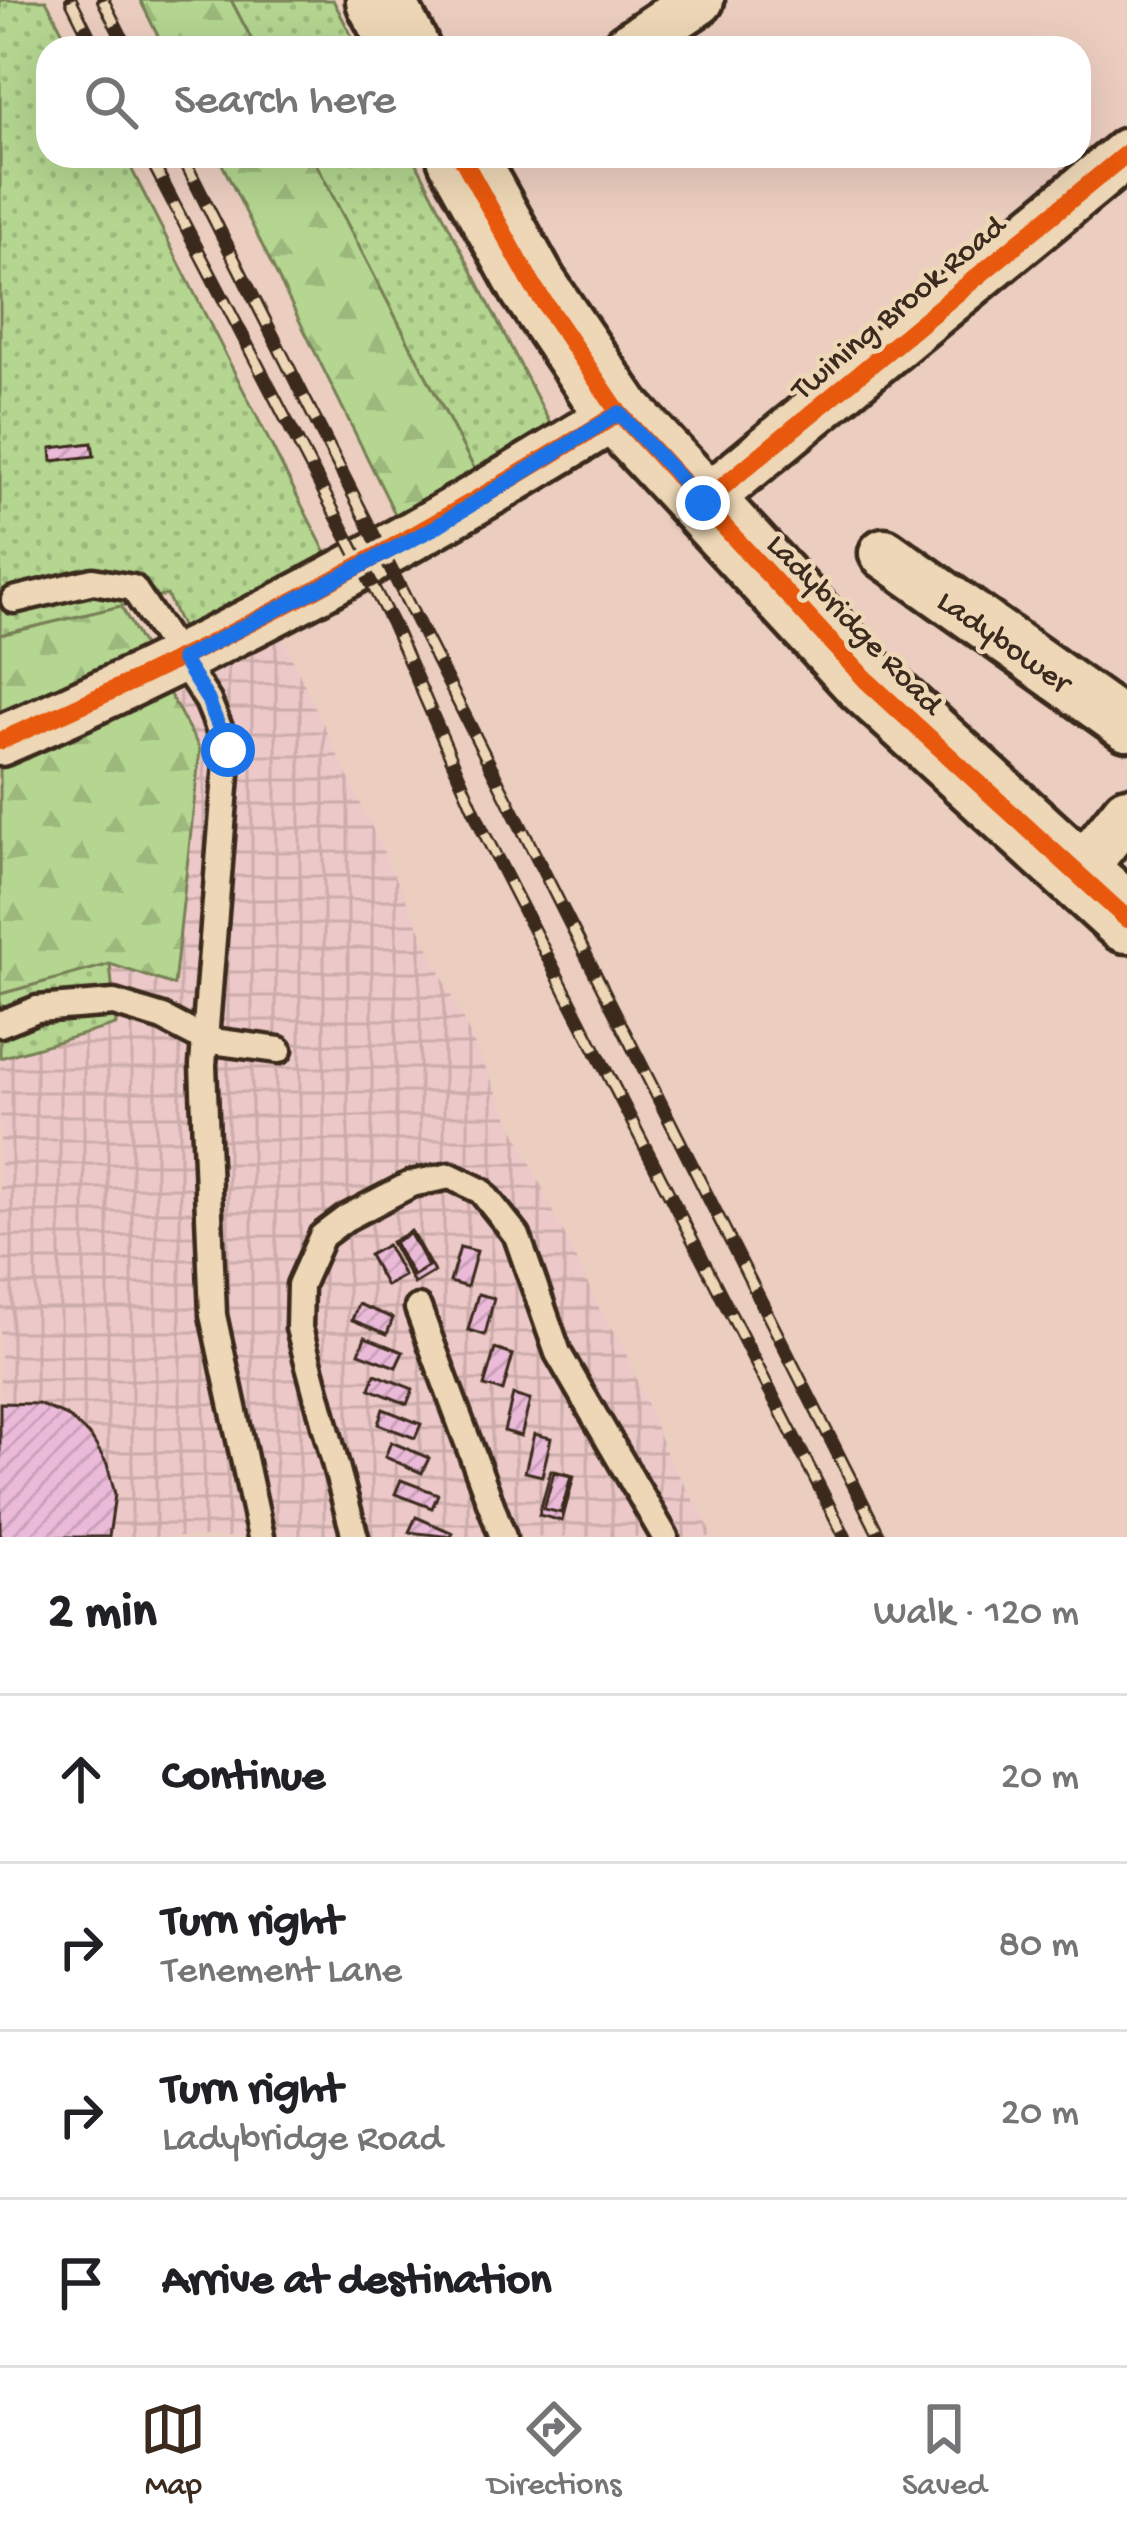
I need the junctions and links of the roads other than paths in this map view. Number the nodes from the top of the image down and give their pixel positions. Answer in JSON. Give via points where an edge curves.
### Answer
{"nodes":[{"id":1,"x":380,"y":0,"type":"edge"},
{"id":2,"x":699,"y":0,"type":"edge"},
{"id":3,"x":399,"y":36,"type":"edge"},
{"id":4,"x":645,"y":36,"type":"edge"},
{"id":5,"x":1127,"y":153,"type":"edge"},
{"id":6,"x":469,"y":168,"type":"edge"},
{"id":7,"x":619,"y":413,"type":"junction"},
{"id":8,"x":703,"y":503,"type":"junction"},
{"id":9,"x":884,"y":553,"type":"dead end"},
{"id":10,"x":14,"y":600,"type":"dead end"},
{"id":11,"x":182,"y":659,"type":"junction"},
{"id":12,"x":1127,"y":726,"type":"edge"},
{"id":13,"x":0,"y":741,"type":"edge"},
{"id":14,"x":1127,"y":812,"type":"edge"},
{"id":15,"x":1076,"y":876,"type":"junction"},
{"id":16,"x":1127,"y":919,"type":"edge"},
{"id":17,"x":0,"y":1024,"type":"edge"},
{"id":18,"x":205,"y":1040,"type":"junction"},
{"id":19,"x":279,"y":1050,"type":"dead end"},
{"id":20,"x":418,"y":1308,"type":"dead end"},
{"id":21,"x":261,"y":1537,"type":"edge"},
{"id":22,"x":356,"y":1537,"type":"edge"},
{"id":23,"x":503,"y":1537,"type":"edge"},
{"id":24,"x":664,"y":1537,"type":"edge"}],
"edges":[{"from":1,"to":3,"type":"street"},
{"from":2,"to":4,"type":"street"},
{"from":5,"to":8,"type":"street","name":"Twining Brook Road"},
{"from":6,"to":7,"type":"street","name":"Ladybridge Road","via":[[533,286]]},
{"from":7,"to":8,"type":"street","name":"Ladybridge Road"},
{"from":7,"to":11,"type":"street","via":[[434,528]]},
{"from":8,"to":15,"type":"street","name":"Ladybridge Road","via":[[866,680]]},
{"from":9,"to":12,"type":"street","name":"Ladybower"},
{"from":10,"to":11,"type":"lane","via":[[93,581],[119,583],[142,598]]},
{"from":11,"to":13,"type":"street"},
{"from":11,"to":18,"type":"lane","via":[[228,750]]},
{"from":14,"to":15,"type":"street"},
{"from":15,"to":16,"type":"street","name":"Ladybridge Road"},
{"from":17,"to":18,"type":"lane","via":[[38,1009],[114,1003]]},
{"from":18,"to":19,"type":"lane"},
{"from":18,"to":21,"type":"lane","via":[[213,1315]]},
{"from":20,"to":23,"type":"lane"},
{"from":22,"to":24,"type":"lane","via":[[299,1328],[300,1286],[322,1236],[346,1218],[412,1184],[450,1176],[481,1191],[517,1236],[558,1353]]}]}
